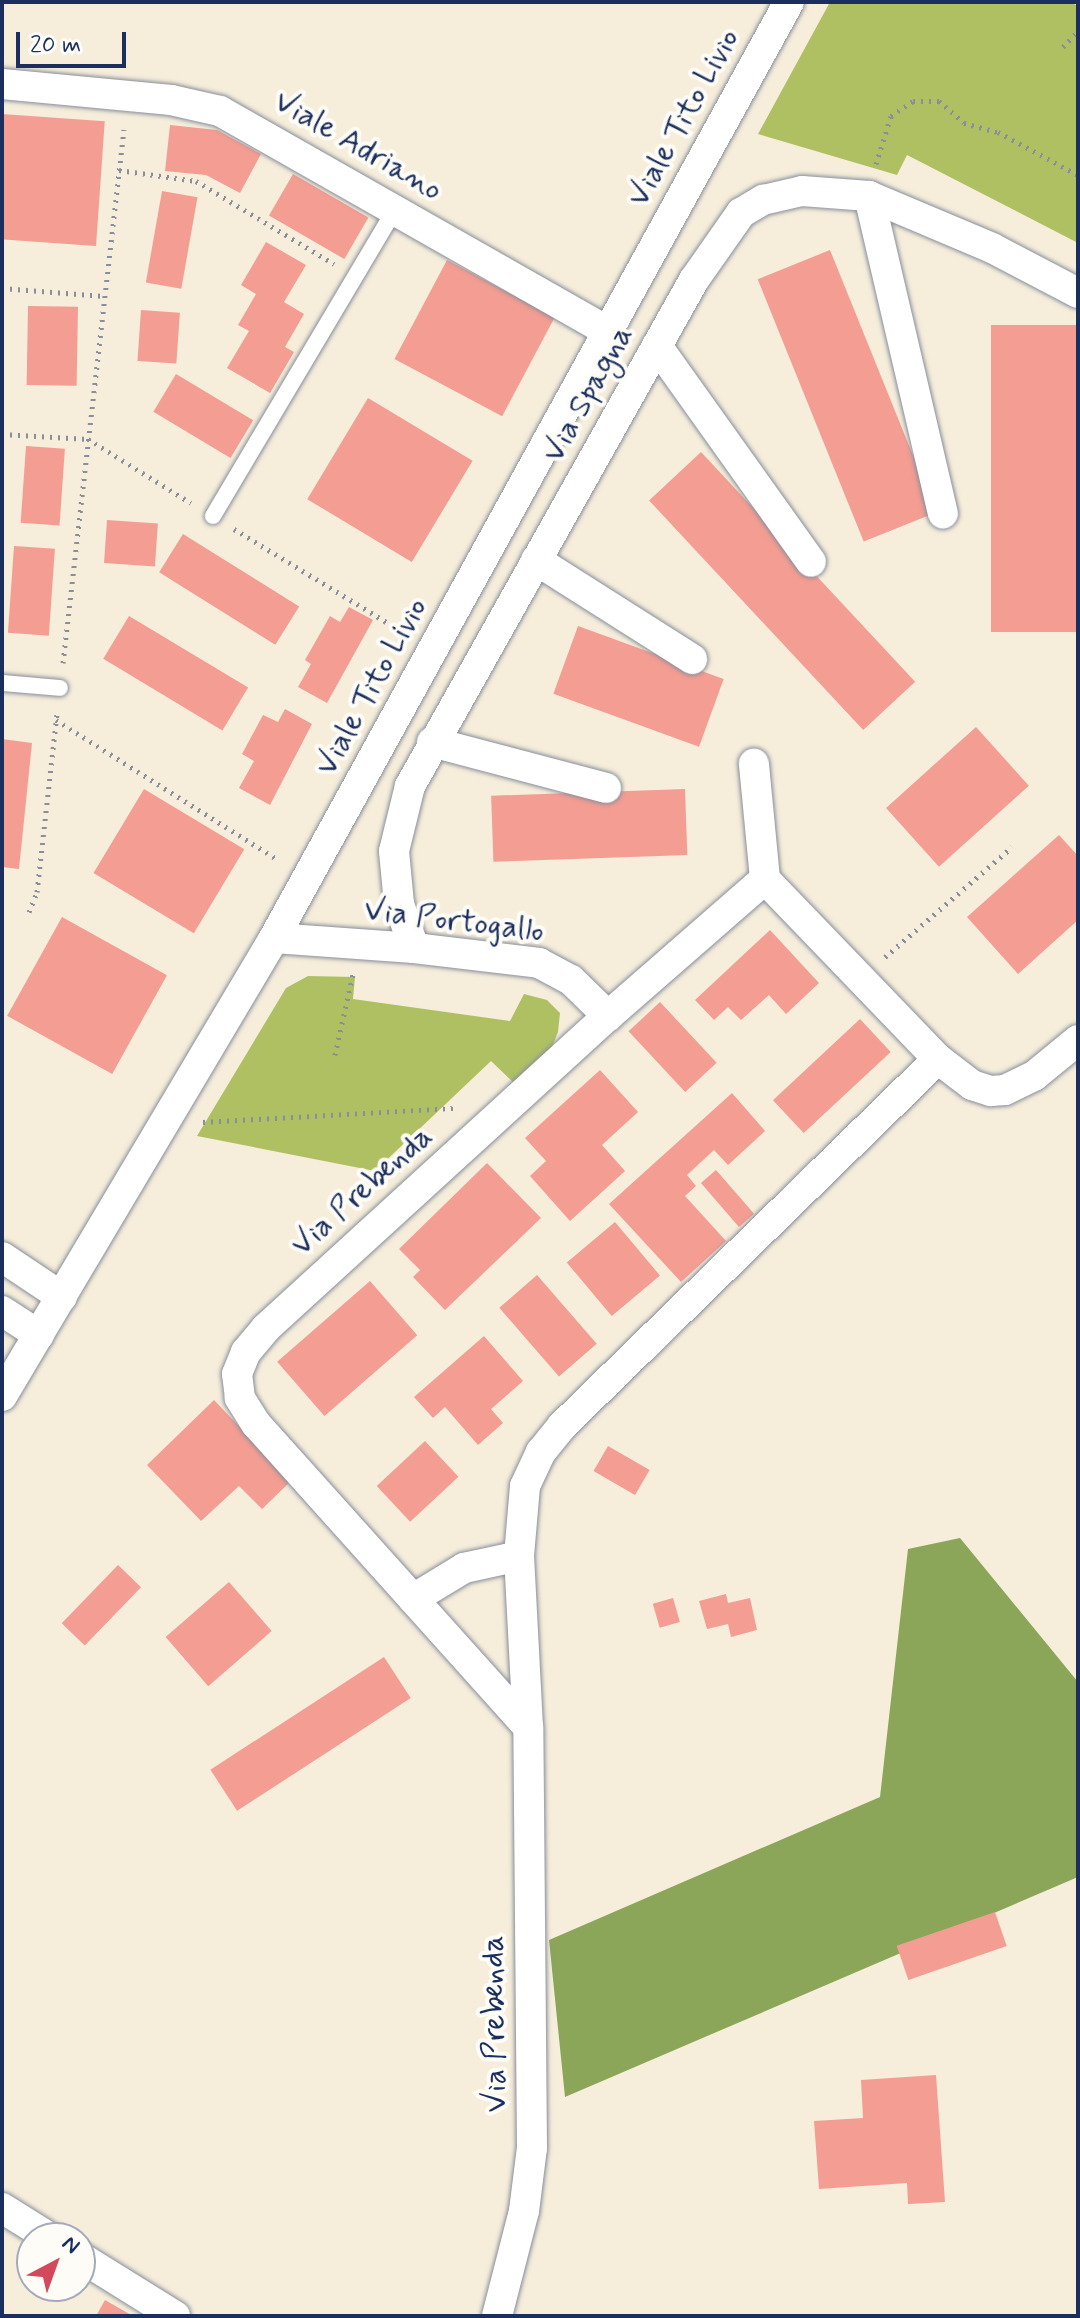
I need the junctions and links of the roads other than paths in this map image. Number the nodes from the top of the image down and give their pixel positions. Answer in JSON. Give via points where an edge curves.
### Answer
{"nodes":[{"id":1,"x":789,"y":2,"type":"edge"},
{"id":2,"x":2,"y":84,"type":"edge"},
{"id":3,"x":869,"y":196,"type":"junction"},
{"id":4,"x":395,"y":209,"type":"junction"},
{"id":5,"x":1078,"y":293,"type":"edge"},
{"id":6,"x":608,"y":331,"type":"junction"},
{"id":7,"x":657,"y":346,"type":"junction"},
{"id":8,"x":943,"y":513,"type":"dead end"},
{"id":9,"x":213,"y":516,"type":"dead end"},
{"id":10,"x":536,"y":560,"type":"junction"},
{"id":11,"x":811,"y":562,"type":"dead end"},
{"id":12,"x":692,"y":659,"type":"dead end"},
{"id":13,"x":2,"y":683,"type":"edge"},
{"id":14,"x":60,"y":688,"type":"road end"},
{"id":15,"x":432,"y":742,"type":"junction"},
{"id":16,"x":754,"y":764,"type":"dead end"},
{"id":17,"x":606,"y":788,"type":"dead end"},
{"id":18,"x":765,"y":879,"type":"junction"},
{"id":19,"x":274,"y":938,"type":"junction"},
{"id":20,"x":414,"y":948,"type":"junction"},
{"id":21,"x":608,"y":1016,"type":"junction"},
{"id":22,"x":1078,"y":1040,"type":"edge"},
{"id":23,"x":938,"y":1059,"type":"junction"},
{"id":24,"x":2,"y":1257,"type":"edge"},
{"id":25,"x":62,"y":1297,"type":"junction"},
{"id":26,"x":2,"y":1311,"type":"edge"},
{"id":27,"x":39,"y":1335,"type":"junction"},
{"id":28,"x":2,"y":1396,"type":"edge"},
{"id":29,"x":519,"y":1556,"type":"junction"},
{"id":30,"x":413,"y":1599,"type":"junction"},
{"id":31,"x":528,"y":1727,"type":"junction"},
{"id":32,"x":2,"y":2208,"type":"edge"},
{"id":33,"x":24,"y":2222,"type":"edge"},
{"id":34,"x":96,"y":2267,"type":"edge"},
{"id":35,"x":175,"y":2316,"type":"edge"},
{"id":36,"x":497,"y":2316,"type":"edge"}],
"edges":[{"from":1,"to":6,"type":"street","name":"Viale Tito Livio"},
{"from":2,"to":4,"type":"street","name":"Viale Adriano","via":[[180,101],[220,111]]},
{"from":3,"to":5,"type":"street","name":"Via Spagna","via":[[992,248]]},
{"from":3,"to":7,"type":"street","name":"Via Spagna","via":[[802,191],[763,200],[741,213]]},
{"from":3,"to":8,"type":"street"},
{"from":4,"to":6,"type":"street","name":"Viale Adriano"},
{"from":4,"to":9,"type":"lane"},
{"from":6,"to":19,"type":"street","name":"Viale Tito Livio"},
{"from":7,"to":10,"type":"street","name":"Via Spagna"},
{"from":7,"to":11,"type":"street"},
{"from":10,"to":12,"type":"street"},
{"from":10,"to":15,"type":"street","name":"Via Spagna"},
{"from":13,"to":14,"type":"lane"},
{"from":15,"to":17,"type":"street"},
{"from":15,"to":20,"type":"street","name":"Via Spagna","via":[[404,804],[394,851],[399,904]]},
{"from":16,"to":18,"type":"street"},
{"from":18,"to":21,"type":"street","name":"Via Prebenda"},
{"from":18,"to":23,"type":"street"},
{"from":19,"to":20,"type":"street","name":"Via Portogallo"},
{"from":19,"to":25,"type":"street","name":"Viale Tito Livio"},
{"from":20,"to":21,"type":"street","name":"Via Portogallo","via":[[539,963],[571,980]]},
{"from":21,"to":30,"type":"street","name":"Via Prebenda","via":[[266,1328],[246,1352],[237,1374],[246,1411]]},
{"from":22,"to":23,"type":"street","via":[[1034,1076],[1005,1090],[972,1085]]},
{"from":23,"to":29,"type":"street","name":"Via Prebenda","via":[[550,1440],[521,1499]]},
{"from":24,"to":25,"type":"street"},
{"from":25,"to":27,"type":"street","name":"Viale Tito Livio"},
{"from":26,"to":27,"type":"street"},
{"from":27,"to":28,"type":"street","name":"Viale Tito Livio"},
{"from":29,"to":30,"type":"street","via":[[464,1568]]},
{"from":29,"to":31,"type":"street","name":"Via Prebenda"},
{"from":30,"to":31,"type":"street","name":"Via Prebenda"},
{"from":31,"to":36,"type":"street","name":"Via Prebenda","via":[[532,2148],[522,2221]]},
{"from":32,"to":33,"type":"street"},
{"from":34,"to":35,"type":"street"}]}
